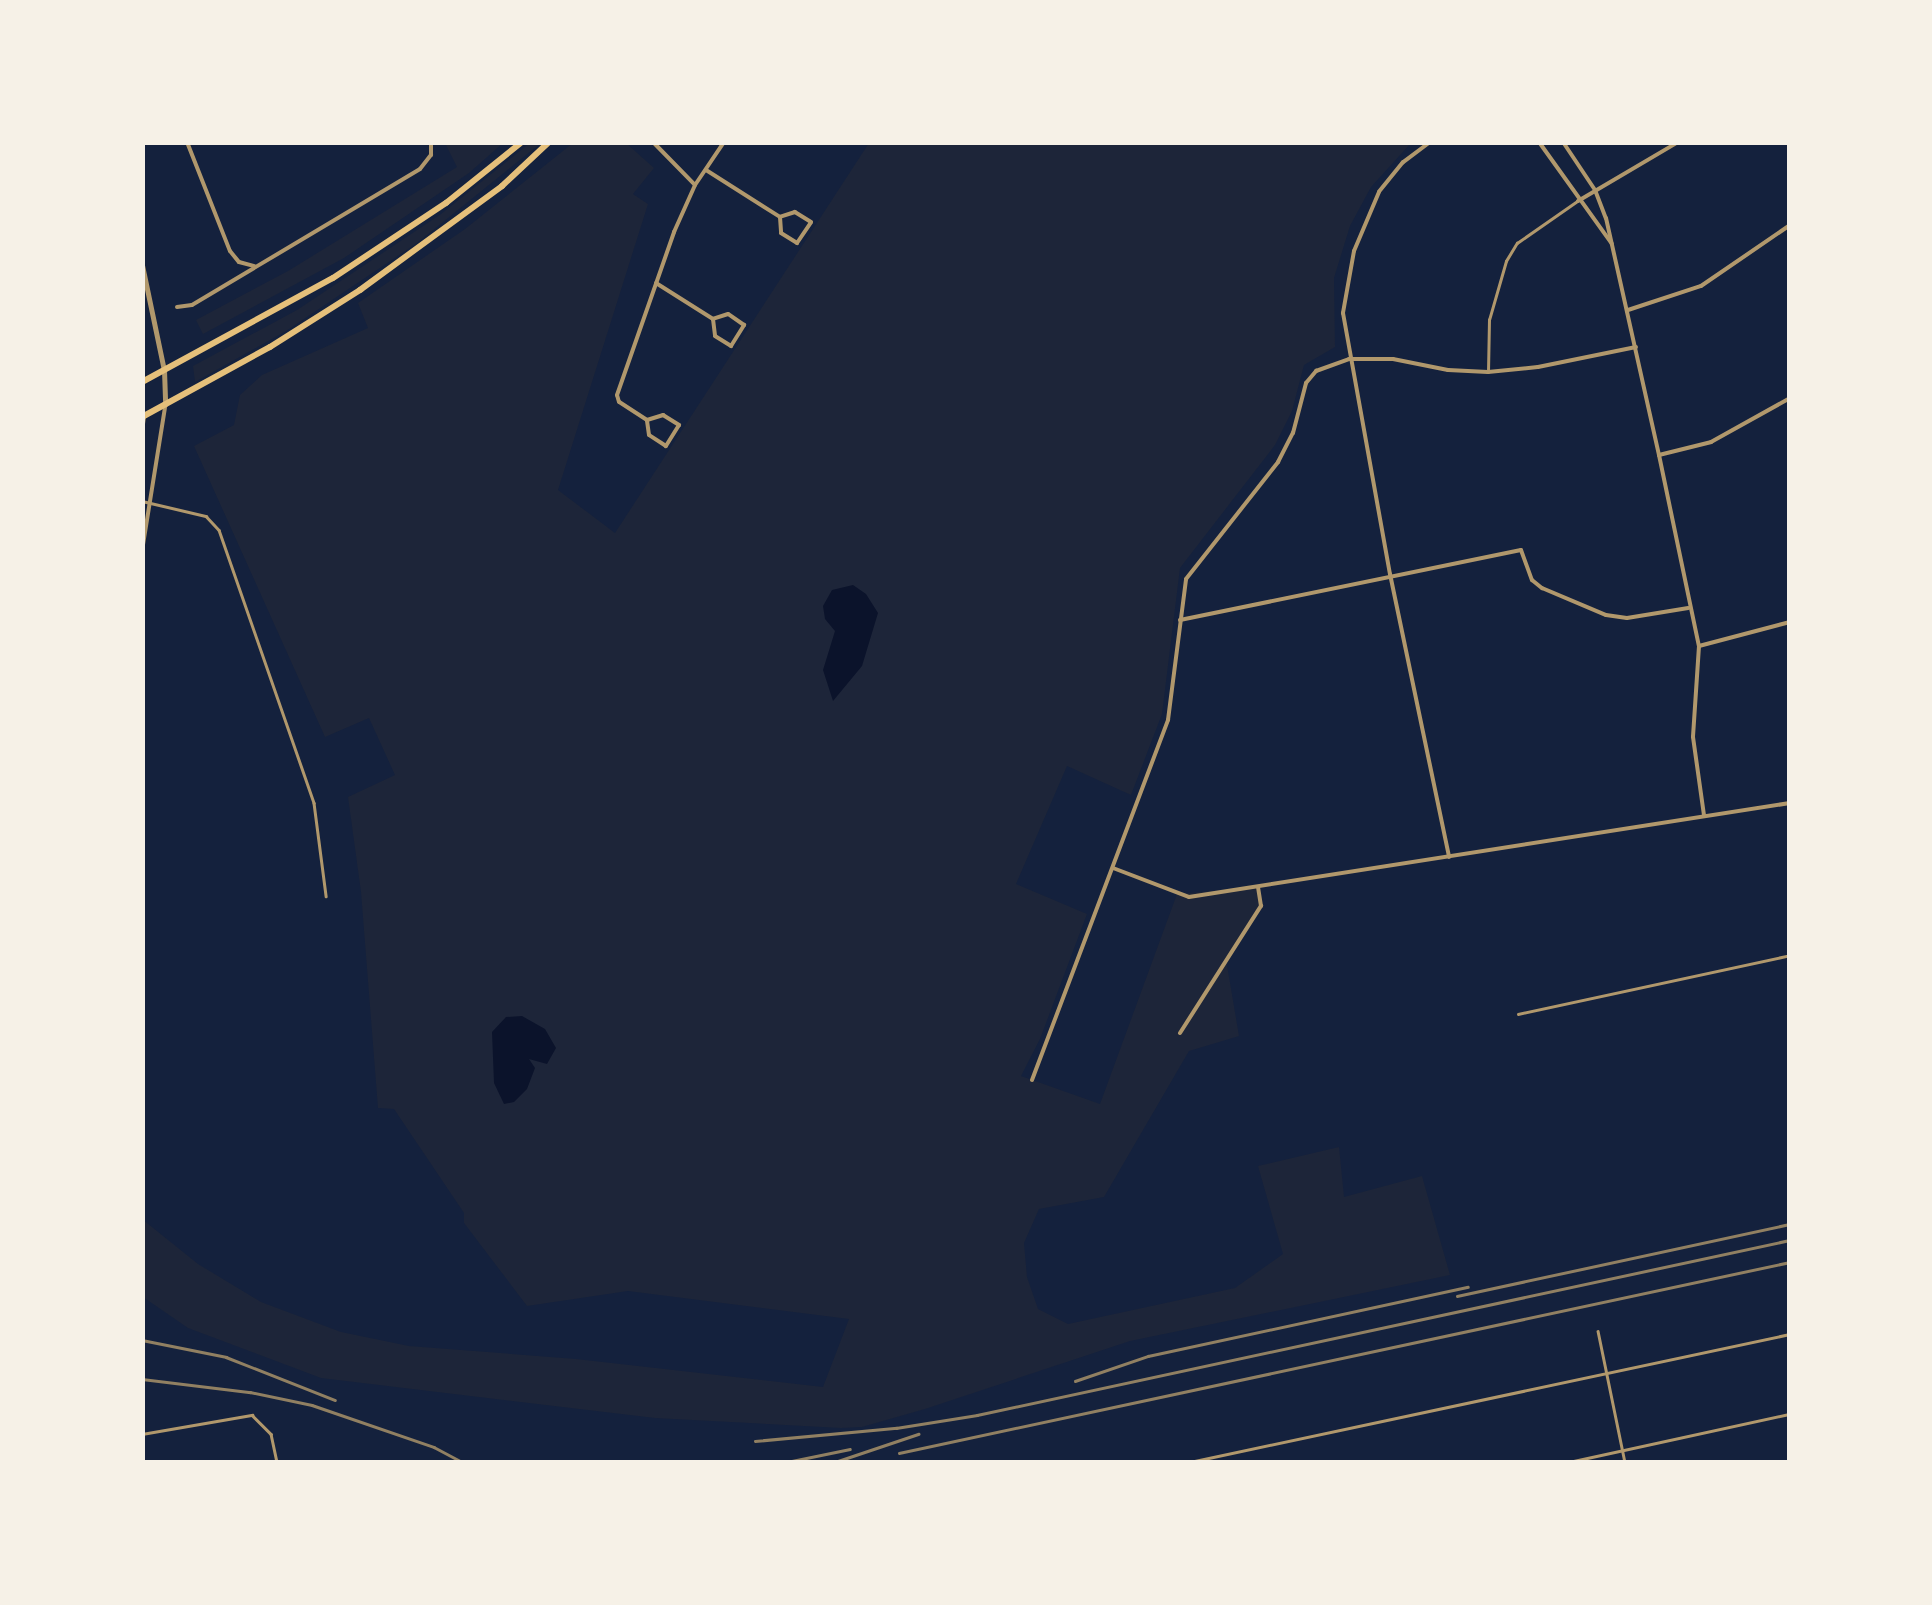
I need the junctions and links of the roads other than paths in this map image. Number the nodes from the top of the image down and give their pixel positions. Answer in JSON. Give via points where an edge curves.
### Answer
{"nodes":[{"id":1,"x":186,"y":142,"type":"edge"},
{"id":2,"x":432,"y":142,"type":"edge"},
{"id":3,"x":522,"y":142,"type":"edge"},
{"id":4,"x":550,"y":142,"type":"edge"},
{"id":5,"x":653,"y":142,"type":"edge"},
{"id":6,"x":724,"y":142,"type":"edge"},
{"id":7,"x":1430,"y":142,"type":"edge"},
{"id":8,"x":1539,"y":142,"type":"edge"},
{"id":9,"x":1564,"y":142,"type":"edge"},
{"id":10,"x":1678,"y":142,"type":"edge"},
{"id":11,"x":706,"y":170,"type":"junction"},
{"id":12,"x":695,"y":185,"type":"junction"},
{"id":13,"x":1595,"y":190,"type":"junction"},
{"id":14,"x":1578,"y":201,"type":"junction"},
{"id":15,"x":780,"y":216,"type":"junction"},
{"id":16,"x":1790,"y":225,"type":"edge"},
{"id":17,"x":1612,"y":244,"type":"junction"},
{"id":18,"x":142,"y":264,"type":"edge"},
{"id":19,"x":254,"y":266,"type":"junction"},
{"id":20,"x":656,"y":282,"type":"junction"},
{"id":21,"x":178,"y":307,"type":"dead end"},
{"id":22,"x":1628,"y":310,"type":"junction"},
{"id":23,"x":714,"y":319,"type":"junction"},
{"id":24,"x":1636,"y":347,"type":"junction"},
{"id":25,"x":1350,"y":359,"type":"junction"},
{"id":26,"x":164,"y":370,"type":"junction"},
{"id":27,"x":1488,"y":372,"type":"junction"},
{"id":28,"x":142,"y":382,"type":"edge"},
{"id":29,"x":1790,"y":398,"type":"edge"},
{"id":30,"x":165,"y":406,"type":"junction"},
{"id":31,"x":143,"y":414,"type":"edge"},
{"id":32,"x":647,"y":420,"type":"junction"},
{"id":33,"x":142,"y":430,"type":"edge"},
{"id":34,"x":1659,"y":455,"type":"junction"},
{"id":35,"x":142,"y":501,"type":"edge"},
{"id":36,"x":152,"y":503,"type":"junction"},
{"id":37,"x":142,"y":551,"type":"edge"},
{"id":38,"x":1390,"y":574,"type":"junction"},
{"id":39,"x":1689,"y":608,"type":"junction"},
{"id":40,"x":1180,"y":620,"type":"junction"},
{"id":41,"x":1790,"y":622,"type":"edge"},
{"id":42,"x":1699,"y":646,"type":"junction"},
{"id":43,"x":1790,"y":803,"type":"edge"},
{"id":44,"x":1704,"y":815,"type":"junction"},
{"id":45,"x":1449,"y":857,"type":"junction"},
{"id":46,"x":1113,"y":868,"type":"junction"},
{"id":47,"x":1258,"y":886,"type":"junction"},
{"id":48,"x":326,"y":896,"type":"dead end"},
{"id":49,"x":1790,"y":956,"type":"edge"},
{"id":50,"x":1518,"y":1014,"type":"dead end"},
{"id":51,"x":1180,"y":1033,"type":"dead end"},
{"id":52,"x":1032,"y":1080,"type":"dead end"},
{"id":53,"x":1598,"y":1331,"type":"dead end"},
{"id":54,"x":1790,"y":1334,"type":"edge"},
{"id":55,"x":1607,"y":1373,"type":"junction"},
{"id":56,"x":1790,"y":1414,"type":"edge"},
{"id":57,"x":142,"y":1434,"type":"edge"},
{"id":58,"x":1623,"y":1451,"type":"junction"},
{"id":59,"x":277,"y":1462,"type":"edge"},
{"id":60,"x":1190,"y":1462,"type":"edge"},
{"id":61,"x":1569,"y":1462,"type":"edge"},
{"id":62,"x":1625,"y":1462,"type":"edge"}],
"edges":[{"from":1,"to":19,"type":"street","via":[[230,251]]},
{"from":2,"to":19,"type":"street","via":[[420,169]]},
{"from":3,"to":26,"type":"main road","via":[[446,203],[347,268]]},
{"from":4,"to":30,"type":"main road","via":[[502,186],[360,290]]},
{"from":5,"to":12,"type":"street"},
{"from":6,"to":11,"type":"street"},
{"from":7,"to":25,"type":"street","via":[[1379,192],[1354,250],[1343,312]]},
{"from":8,"to":14,"type":"street"},
{"from":9,"to":13,"type":"street"},
{"from":10,"to":13,"type":"street"},
{"from":11,"to":12,"type":"street"},
{"from":11,"to":15,"type":"street"},
{"from":12,"to":20,"type":"street"},
{"from":13,"to":14,"type":"street"},
{"from":13,"to":17,"type":"street"},
{"from":14,"to":17,"type":"street"},
{"from":14,"to":27,"type":"lane","via":[[1511,252],[1489,320]]},
{"from":15,"to":15,"type":"street","via":[[781,233],[797,243],[811,222],[795,212]]},
{"from":16,"to":22,"type":"street","via":[[1701,286]]},
{"from":17,"to":22,"type":"street"},
{"from":18,"to":26,"type":"street"},
{"from":19,"to":21,"type":"street","via":[[192,306]]},
{"from":20,"to":23,"type":"street"},
{"from":20,"to":32,"type":"street","via":[[617,395]]},
{"from":22,"to":24,"type":"street"},
{"from":23,"to":23,"type":"street","via":[[715,336],[731,346],[744,324],[728,314]]},
{"from":24,"to":27,"type":"street"},
{"from":24,"to":34,"type":"street"},
{"from":25,"to":27,"type":"street"},
{"from":25,"to":38,"type":"street"},
{"from":25,"to":40,"type":"street","via":[[1306,382],[1278,462],[1191,570]]},
{"from":26,"to":28,"type":"main road"},
{"from":26,"to":30,"type":"street"},
{"from":29,"to":34,"type":"street","via":[[1711,442]]},
{"from":30,"to":31,"type":"main road"},
{"from":30,"to":36,"type":"street"},
{"from":31,"to":33,"type":"street"},
{"from":32,"to":32,"type":"street","via":[[649,435],[666,446],[679,425],[663,415]]},
{"from":34,"to":39,"type":"street"},
{"from":35,"to":36,"type":"lane"},
{"from":36,"to":37,"type":"street"},
{"from":36,"to":48,"type":"lane","via":[[206,516],[219,530],[314,803]]},
{"from":38,"to":39,"type":"street","via":[[1521,550],[1542,588],[1606,616]]},
{"from":38,"to":40,"type":"street"},
{"from":38,"to":45,"type":"street"},
{"from":39,"to":42,"type":"street"},
{"from":40,"to":46,"type":"street","via":[[1168,720]]},
{"from":41,"to":42,"type":"street"},
{"from":42,"to":44,"type":"street","via":[[1693,737]]},
{"from":43,"to":44,"type":"street"},
{"from":44,"to":45,"type":"street"},
{"from":45,"to":47,"type":"street"},
{"from":46,"to":47,"type":"street","via":[[1189,897]]},
{"from":46,"to":52,"type":"street"},
{"from":47,"to":51,"type":"street","via":[[1262,906]]},
{"from":49,"to":50,"type":"lane"},
{"from":53,"to":55,"type":"lane"},
{"from":54,"to":55,"type":"lane"},
{"from":55,"to":58,"type":"lane"},
{"from":55,"to":60,"type":"lane"},
{"from":56,"to":58,"type":"lane"},
{"from":57,"to":59,"type":"lane","via":[[252,1415],[271,1434]]},
{"from":58,"to":61,"type":"lane"},
{"from":58,"to":62,"type":"lane"}]}
